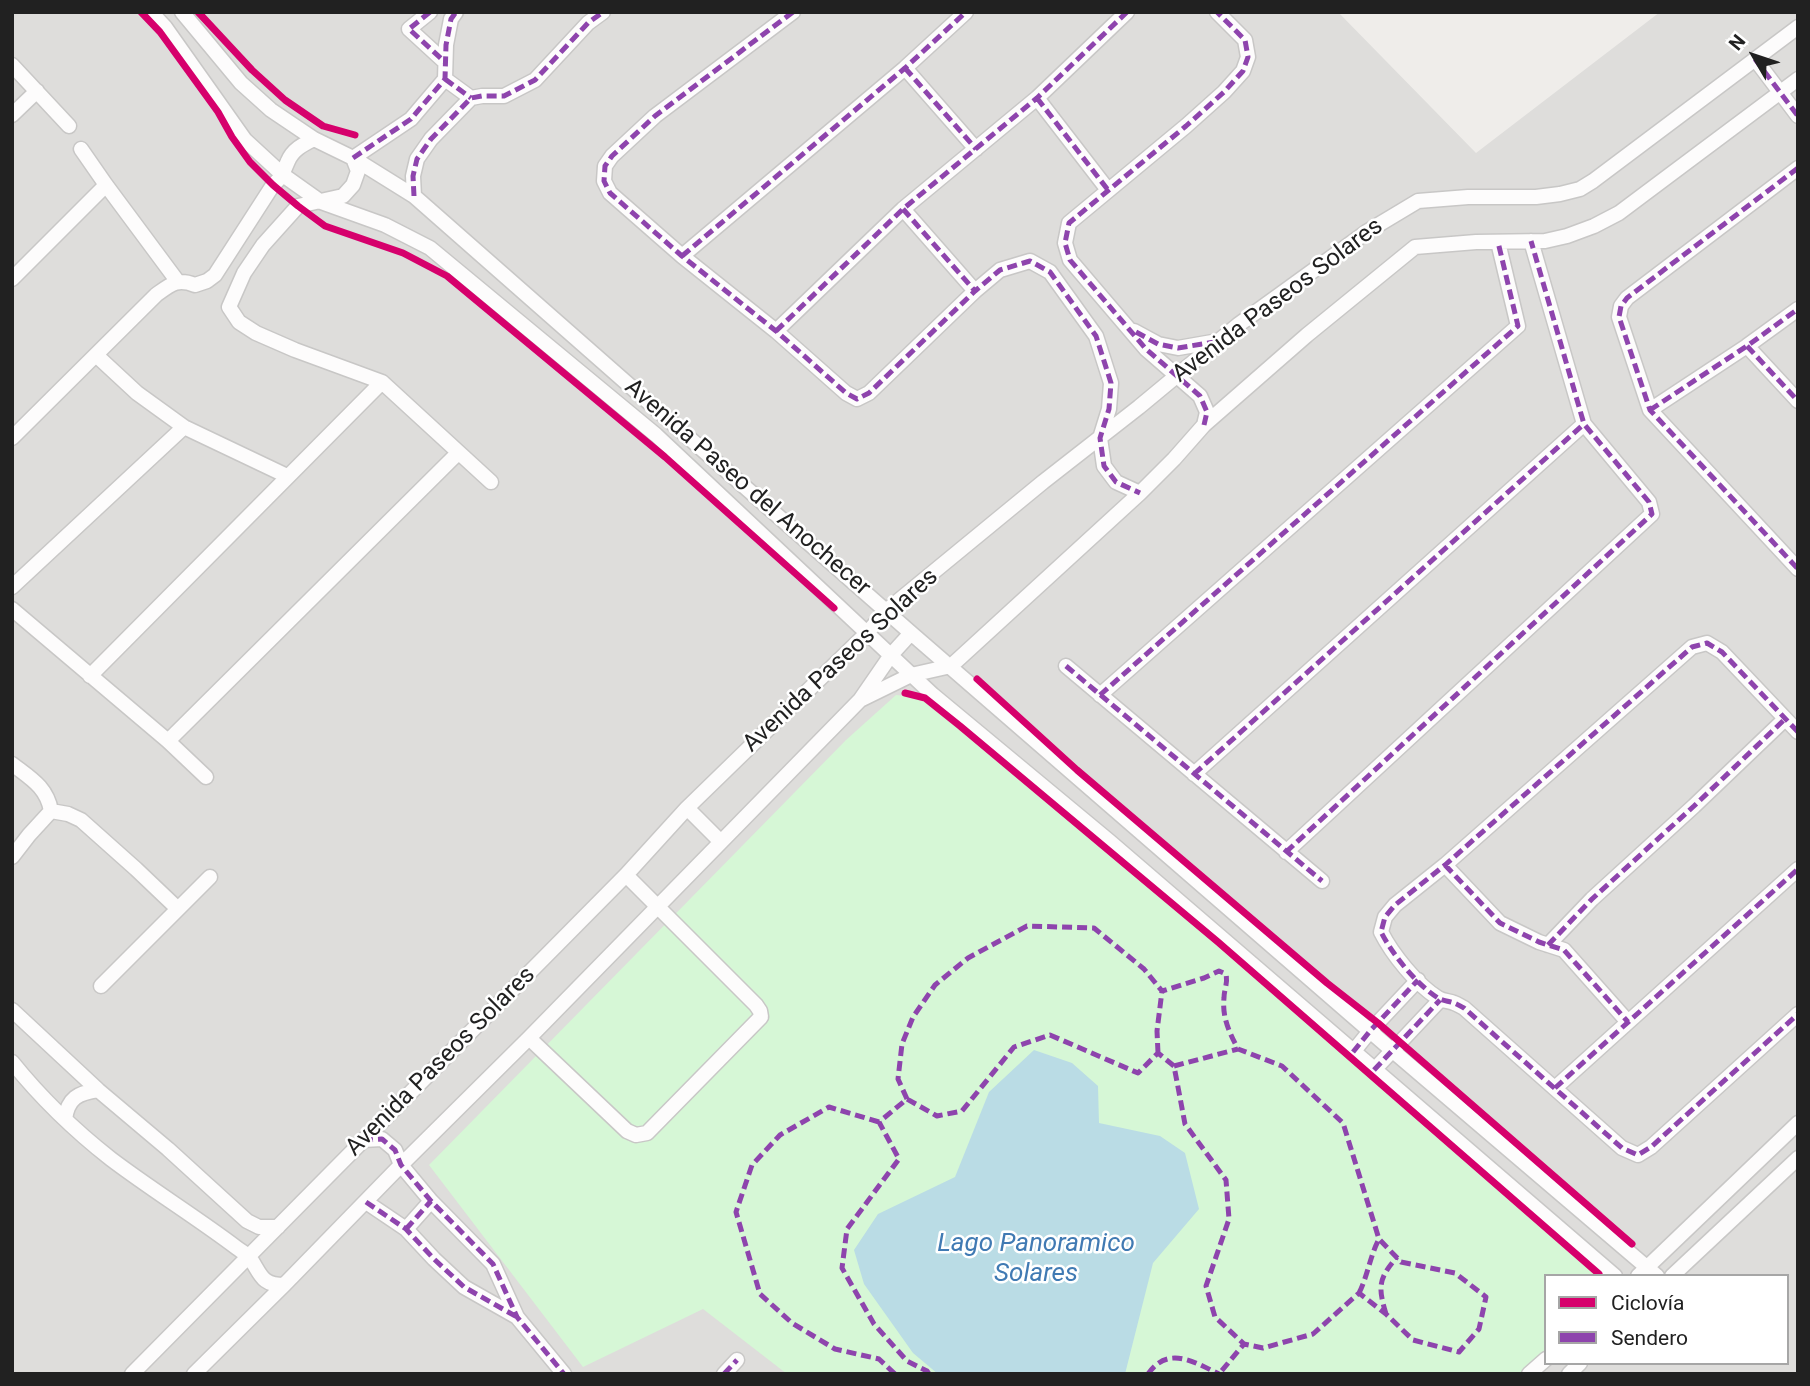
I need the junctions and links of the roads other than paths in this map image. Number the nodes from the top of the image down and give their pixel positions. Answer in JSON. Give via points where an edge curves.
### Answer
{"nodes":[{"id":1,"x":151,"y":12,"type":"edge"},
{"id":2,"x":182,"y":12,"type":"edge"},
{"id":3,"x":430,"y":12,"type":"edge"},
{"id":4,"x":456,"y":12,"type":"edge"},
{"id":5,"x":603,"y":12,"type":"edge"},
{"id":6,"x":793,"y":12,"type":"edge"},
{"id":7,"x":966,"y":12,"type":"edge"},
{"id":8,"x":1127,"y":12,"type":"edge"},
{"id":9,"x":1217,"y":12,"type":"edge"},
{"id":10,"x":1798,"y":27,"type":"edge"},
{"id":11,"x":1755,"y":59,"type":"junction"},
{"id":12,"x":445,"y":62,"type":"junction"},
{"id":13,"x":12,"y":65,"type":"edge"},
{"id":14,"x":905,"y":68,"type":"junction"},
{"id":15,"x":446,"y":79,"type":"junction"},
{"id":16,"x":1798,"y":79,"type":"edge"},
{"id":17,"x":37,"y":91,"type":"junction"},
{"id":18,"x":1780,"y":92,"type":"junction"},
{"id":19,"x":471,"y":98,"type":"junction"},
{"id":20,"x":1037,"y":98,"type":"junction"},
{"id":21,"x":12,"y":115,"type":"edge"},
{"id":22,"x":1798,"y":116,"type":"edge"},
{"id":23,"x":69,"y":126,"type":"dead end"},
{"id":24,"x":314,"y":139,"type":"junction"},
{"id":25,"x":81,"y":149,"type":"dead end"},
{"id":26,"x":976,"y":149,"type":"junction"},
{"id":27,"x":353,"y":158,"type":"junction"},
{"id":28,"x":1798,"y":168,"type":"edge"},
{"id":29,"x":284,"y":175,"type":"junction"},
{"id":30,"x":106,"y":185,"type":"junction"},
{"id":31,"x":1108,"y":191,"type":"junction"},
{"id":32,"x":414,"y":195,"type":"junction"},
{"id":33,"x":321,"y":202,"type":"junction"},
{"id":34,"x":903,"y":209,"type":"junction"},
{"id":35,"x":241,"y":233,"type":"junction"},
{"id":36,"x":1531,"y":241,"type":"junction"},
{"id":37,"x":1498,"y":242,"type":"junction"},
{"id":38,"x":263,"y":245,"type":"junction"},
{"id":39,"x":682,"y":256,"type":"junction"},
{"id":40,"x":12,"y":279,"type":"edge"},
{"id":41,"x":177,"y":282,"type":"junction"},
{"id":42,"x":975,"y":291,"type":"junction"},
{"id":43,"x":1798,"y":309,"type":"edge"},
{"id":44,"x":1128,"y":328,"type":"junction"},
{"id":45,"x":776,"y":331,"type":"junction"},
{"id":46,"x":1220,"y":341,"type":"junction"},
{"id":47,"x":1747,"y":346,"type":"junction"},
{"id":48,"x":96,"y":355,"type":"junction"},
{"id":49,"x":1176,"y":377,"type":"junction"},
{"id":50,"x":382,"y":382,"type":"junction"},
{"id":51,"x":1798,"y":401,"type":"edge"},
{"id":52,"x":1650,"y":410,"type":"junction"},
{"id":53,"x":1584,"y":424,"type":"junction"},
{"id":54,"x":1204,"y":425,"type":"junction"},
{"id":55,"x":184,"y":427,"type":"junction"},
{"id":56,"x":12,"y":438,"type":"edge"},
{"id":57,"x":1100,"y":438,"type":"junction"},
{"id":58,"x":458,"y":453,"type":"junction"},
{"id":59,"x":287,"y":476,"type":"junction"},
{"id":60,"x":491,"y":482,"type":"dead end"},
{"id":61,"x":1140,"y":493,"type":"junction"},
{"id":62,"x":1798,"y":569,"type":"edge"},
{"id":63,"x":12,"y":587,"type":"edge"},
{"id":64,"x":12,"y":609,"type":"edge"},
{"id":65,"x":886,"y":611,"type":"junction"},
{"id":66,"x":867,"y":633,"type":"junction"},
{"id":67,"x":911,"y":633,"type":"junction"},
{"id":68,"x":891,"y":655,"type":"junction"},
{"id":69,"x":951,"y":666,"type":"junction"},
{"id":70,"x":1066,"y":666,"type":"dead end"},
{"id":71,"x":911,"y":675,"type":"junction"},
{"id":72,"x":90,"y":676,"type":"junction"},
{"id":73,"x":1100,"y":695,"type":"junction"},
{"id":74,"x":860,"y":700,"type":"junction"},
{"id":75,"x":1785,"y":719,"type":"junction"},
{"id":76,"x":1798,"y":732,"type":"edge"},
{"id":77,"x":168,"y":741,"type":"junction"},
{"id":78,"x":12,"y":764,"type":"edge"},
{"id":79,"x":1194,"y":774,"type":"junction"},
{"id":80,"x":206,"y":777,"type":"dead end"},
{"id":81,"x":687,"y":808,"type":"junction"},
{"id":82,"x":51,"y":811,"type":"junction"},
{"id":83,"x":721,"y":842,"type":"junction"},
{"id":84,"x":1286,"y":852,"type":"junction"},
{"id":85,"x":12,"y":857,"type":"edge"},
{"id":86,"x":1445,"y":865,"type":"junction"},
{"id":87,"x":1798,"y":869,"type":"edge"},
{"id":88,"x":626,"y":875,"type":"junction"},
{"id":89,"x":210,"y":877,"type":"dead end"},
{"id":90,"x":1322,"y":881,"type":"dead end"},
{"id":91,"x":658,"y":907,"type":"junction"},
{"id":92,"x":178,"y":909,"type":"junction"},
{"id":93,"x":1548,"y":945,"type":"junction"},
{"id":94,"x":1418,"y":980,"type":"junction"},
{"id":95,"x":101,"y":986,"type":"dead end"},
{"id":96,"x":1440,"y":1000,"type":"junction"},
{"id":97,"x":12,"y":1010,"type":"edge"},
{"id":98,"x":1798,"y":1014,"type":"edge"},
{"id":99,"x":1628,"y":1022,"type":"junction"},
{"id":100,"x":1370,"y":1031,"type":"junction"},
{"id":101,"x":529,"y":1038,"type":"junction"},
{"id":102,"x":1392,"y":1051,"type":"junction"},
{"id":103,"x":1353,"y":1052,"type":"junction"},
{"id":104,"x":12,"y":1062,"type":"edge"},
{"id":105,"x":1374,"y":1070,"type":"junction"},
{"id":106,"x":1555,"y":1088,"type":"junction"},
{"id":107,"x":98,"y":1090,"type":"junction"},
{"id":108,"x":65,"y":1119,"type":"junction"},
{"id":109,"x":1798,"y":1123,"type":"edge"},
{"id":110,"x":363,"y":1140,"type":"junction"},
{"id":111,"x":1798,"y":1158,"type":"edge"},
{"id":112,"x":401,"y":1165,"type":"junction"},
{"id":113,"x":431,"y":1201,"type":"junction"},
{"id":114,"x":366,"y":1202,"type":"junction"},
{"id":115,"x":278,"y":1227,"type":"junction"},
{"id":116,"x":406,"y":1229,"type":"junction"},
{"id":117,"x":249,"y":1256,"type":"junction"},
{"id":118,"x":1647,"y":1273,"type":"edge"},
{"id":119,"x":1613,"y":1274,"type":"edge"},
{"id":120,"x":1674,"y":1274,"type":"edge"},
{"id":121,"x":284,"y":1285,"type":"junction"},
{"id":122,"x":517,"y":1317,"type":"junction"},
{"id":123,"x":737,"y":1360,"type":"dead end"},
{"id":124,"x":1544,"y":1361,"type":"edge"},
{"id":125,"x":132,"y":1374,"type":"edge"},
{"id":126,"x":194,"y":1374,"type":"edge"},
{"id":127,"x":564,"y":1374,"type":"edge"},
{"id":128,"x":724,"y":1374,"type":"edge"},
{"id":129,"x":1529,"y":1374,"type":"edge"}],
"edges":[{"from":1,"to":29,"type":"street","name":"Avenida Paseo del Anochecer","via":[[245,140]]},
{"from":2,"to":24,"type":"street","name":"Avenida Paseo del Anochecer","via":[[242,83],[271,110]]},
{"from":3,"to":12,"type":"street","via":[[409,29]]},
{"from":4,"to":12,"type":"street"},
{"from":5,"to":19,"type":"street","via":[[536,80],[504,96]]},
{"from":6,"to":39,"type":"street","via":[[655,116],[605,166],[604,181],[610,193]]},
{"from":7,"to":14,"type":"street"},
{"from":8,"to":20,"type":"street"},
{"from":9,"to":31,"type":"street","via":[[1245,40],[1248,57],[1243,71]]},
{"from":10,"to":11,"type":"street","name":"Avenida Paseos Solares"},
{"from":11,"to":18,"type":"street"},
{"from":11,"to":46,"type":"street","name":"Avenida Paseos Solares","via":[[1580,189],[1536,197],[1418,201],[1368,231]]},
{"from":12,"to":15,"type":"street"},
{"from":13,"to":17,"type":"street"},
{"from":14,"to":26,"type":"street"},
{"from":14,"to":39,"type":"street"},
{"from":15,"to":19,"type":"street"},
{"from":15,"to":27,"type":"street","via":[[411,119]]},
{"from":16,"to":18,"type":"street","name":"Avenida Paseos Solares"},
{"from":17,"to":21,"type":"street"},
{"from":17,"to":23,"type":"street"},
{"from":18,"to":22,"type":"street"},
{"from":18,"to":36,"type":"street","name":"Avenida Paseos Solares","via":[[1619,213],[1567,236]]},
{"from":19,"to":32,"type":"street","via":[[430,139],[417,159]]},
{"from":20,"to":26,"type":"street"},
{"from":20,"to":31,"type":"street"},
{"from":24,"to":27,"type":"street","name":"Avenida Paseo del Anochecer"},
{"from":24,"to":29,"type":"street","via":[[288,158]]},
{"from":25,"to":30,"type":"street"},
{"from":26,"to":34,"type":"street"},
{"from":27,"to":32,"type":"street","name":"Avenida Paseo del Anochecer"},
{"from":27,"to":33,"type":"street","via":[[358,171],[353,185],[343,196]]},
{"from":28,"to":52,"type":"street","via":[[1621,306],[1619,317]]},
{"from":29,"to":33,"type":"street","name":"Avenida Paseo del Anochecer"},
{"from":29,"to":35,"type":"street","via":[[272,185]]},
{"from":30,"to":40,"type":"street"},
{"from":30,"to":41,"type":"street"},
{"from":31,"to":44,"type":"street","via":[[1069,223],[1065,243],[1070,260]]},
{"from":32,"to":65,"type":"street","name":"Avenida Paseo del Anochecer"},
{"from":33,"to":38,"type":"street","via":[[298,206]]},
{"from":33,"to":66,"type":"street","name":"Avenida Paseo del Anochecer","via":[[385,225],[430,248],[656,435]]},
{"from":34,"to":42,"type":"street"},
{"from":34,"to":45,"type":"street"},
{"from":35,"to":38,"type":"street"},
{"from":35,"to":41,"type":"street","via":[[215,275],[195,285]]},
{"from":36,"to":37,"type":"street","name":"Avenida Paseos Solares"},
{"from":36,"to":53,"type":"street"},
{"from":37,"to":54,"type":"street","name":"Avenida Paseos Solares","via":[[1415,247]]},
{"from":37,"to":73,"type":"street","via":[[1518,326]]},
{"from":38,"to":50,"type":"street","via":[[229,307],[239,322],[295,350]]},
{"from":39,"to":45,"type":"street"},
{"from":41,"to":48,"type":"street","via":[[156,295]]},
{"from":42,"to":45,"type":"street","via":[[869,393],[856,399]]},
{"from":42,"to":57,"type":"street","via":[[1000,270],[1030,261],[1049,272],[1096,336],[1111,383]]},
{"from":43,"to":47,"type":"street"},
{"from":44,"to":46,"type":"street","via":[[1157,344],[1178,348]]},
{"from":44,"to":49,"type":"street"},
{"from":46,"to":49,"type":"street","name":"Avenida Paseos Solares"},
{"from":47,"to":51,"type":"street"},
{"from":47,"to":52,"type":"street"},
{"from":48,"to":55,"type":"street"},
{"from":48,"to":56,"type":"street"},
{"from":49,"to":54,"type":"street","via":[[1200,396],[1206,412]]},
{"from":49,"to":57,"type":"street","name":"Avenida Paseos Solares"},
{"from":50,"to":58,"type":"street"},
{"from":50,"to":59,"type":"street"},
{"from":52,"to":62,"type":"street"},
{"from":53,"to":79,"type":"street"},
{"from":53,"to":84,"type":"street","via":[[1649,502],[1652,514]]},
{"from":54,"to":61,"type":"street","name":"Avenida Paseos Solares"},
{"from":55,"to":59,"type":"street"},
{"from":55,"to":63,"type":"street"},
{"from":57,"to":61,"type":"street","via":[[1104,466],[1115,482]]},
{"from":57,"to":65,"type":"street","name":"Avenida Paseos Solares"},
{"from":58,"to":60,"type":"street"},
{"from":58,"to":77,"type":"street"},
{"from":59,"to":72,"type":"street"},
{"from":61,"to":69,"type":"street","name":"Avenida Paseos Solares"},
{"from":64,"to":72,"type":"street"},
{"from":65,"to":66,"type":"street","name":"Avenida Paseos Solares"},
{"from":65,"to":67,"type":"street","name":"Avenida Paseo del Anochecer"},
{"from":66,"to":68,"type":"street","name":"Avenida Paseo del Anochecer"},
{"from":66,"to":81,"type":"street","name":"Avenida Paseos Solares"},
{"from":67,"to":68,"type":"street","name":"Avenida Paseos Solares"},
{"from":67,"to":69,"type":"street","name":"Avenida Paseo del Anochecer"},
{"from":68,"to":71,"type":"street","name":"Avenida Paseo del Anochecer"},
{"from":68,"to":74,"type":"street","name":"Avenida Paseos Solares"},
{"from":69,"to":71,"type":"street","name":"Avenida Paseos Solares"},
{"from":69,"to":100,"type":"street","name":"Avenida Paseo del Anochecer"},
{"from":70,"to":73,"type":"street"},
{"from":71,"to":74,"type":"street","name":"Avenida Paseos Solares"},
{"from":71,"to":103,"type":"street","name":"Avenida Paseo del Anochecer"},
{"from":72,"to":77,"type":"street"},
{"from":73,"to":79,"type":"street"},
{"from":74,"to":83,"type":"street","name":"Avenida Paseos Solares"},
{"from":75,"to":76,"type":"street"},
{"from":75,"to":86,"type":"street","via":[[1722,652],[1707,643],[1692,647]]},
{"from":75,"to":93,"type":"street"},
{"from":77,"to":80,"type":"street"},
{"from":78,"to":82,"type":"street","via":[[47,794]]},
{"from":79,"to":84,"type":"street"},
{"from":81,"to":83,"type":"street"},
{"from":81,"to":88,"type":"street","name":"Avenida Paseos Solares"},
{"from":82,"to":85,"type":"street"},
{"from":82,"to":92,"type":"street","via":[[81,821]]},
{"from":83,"to":91,"type":"street","name":"Avenida Paseos Solares"},
{"from":84,"to":90,"type":"street"},
{"from":86,"to":93,"type":"street","via":[[1500,923]]},
{"from":86,"to":94,"type":"street","via":[[1395,905],[1381,932]]},
{"from":87,"to":99,"type":"street"},
{"from":88,"to":91,"type":"street"},
{"from":88,"to":110,"type":"street","name":"Avenida Paseos Solares"},
{"from":89,"to":92,"type":"street"},
{"from":91,"to":101,"type":"street","name":"Avenida Paseos Solares"},
{"from":91,"to":101,"type":"street","via":[[756,1004],[761,1017],[646,1133],[636,1135]]},
{"from":92,"to":95,"type":"street"},
{"from":93,"to":99,"type":"street","via":[[1564,950]]},
{"from":94,"to":96,"type":"street"},
{"from":94,"to":100,"type":"street"},
{"from":96,"to":102,"type":"street"},
{"from":96,"to":106,"type":"street","via":[[1464,1008]]},
{"from":97,"to":107,"type":"street"},
{"from":98,"to":106,"type":"street","via":[[1639,1155],[1622,1148]]},
{"from":99,"to":106,"type":"street"},
{"from":100,"to":102,"type":"street","name":"Avenida Paseo del Anochecer"},
{"from":100,"to":103,"type":"street"},
{"from":101,"to":112,"type":"street","name":"Avenida Paseos Solares"},
{"from":102,"to":105,"type":"street"},
{"from":102,"to":118,"type":"street","name":"Avenida Paseo del Anochecer"},
{"from":103,"to":105,"type":"street","name":"Avenida Paseo del Anochecer"},
{"from":104,"to":108,"type":"street"},
{"from":105,"to":119,"type":"street","name":"Avenida Paseo del Anochecer"},
{"from":107,"to":108,"type":"street","via":[[74,1097]]},
{"from":107,"to":115,"type":"street","via":[[247,1221],[259,1227]]},
{"from":108,"to":117,"type":"street","via":[[111,1158]]},
{"from":109,"to":118,"type":"street"},
{"from":110,"to":112,"type":"street","via":[[383,1139],[395,1150]]},
{"from":110,"to":115,"type":"street","name":"Avenida Paseos Solares"},
{"from":111,"to":120,"type":"street"},
{"from":112,"to":113,"type":"street"},
{"from":112,"to":114,"type":"street","name":"Avenida Paseos Solares"},
{"from":113,"to":116,"type":"street"},
{"from":113,"to":122,"type":"street","via":[[493,1264]]},
{"from":114,"to":116,"type":"street"},
{"from":114,"to":121,"type":"street","name":"Avenida Paseos Solares"},
{"from":115,"to":117,"type":"street","name":"Avenida Paseos Solares"},
{"from":116,"to":122,"type":"street","via":[[464,1287]]},
{"from":117,"to":121,"type":"street","via":[[265,1280]]},
{"from":117,"to":125,"type":"street","name":"Avenida Paseos Solares"},
{"from":121,"to":126,"type":"street","name":"Avenida Paseos Solares"},
{"from":122,"to":127,"type":"street"},
{"from":123,"to":128,"type":"street"},
{"from":124,"to":129,"type":"street"}]}
